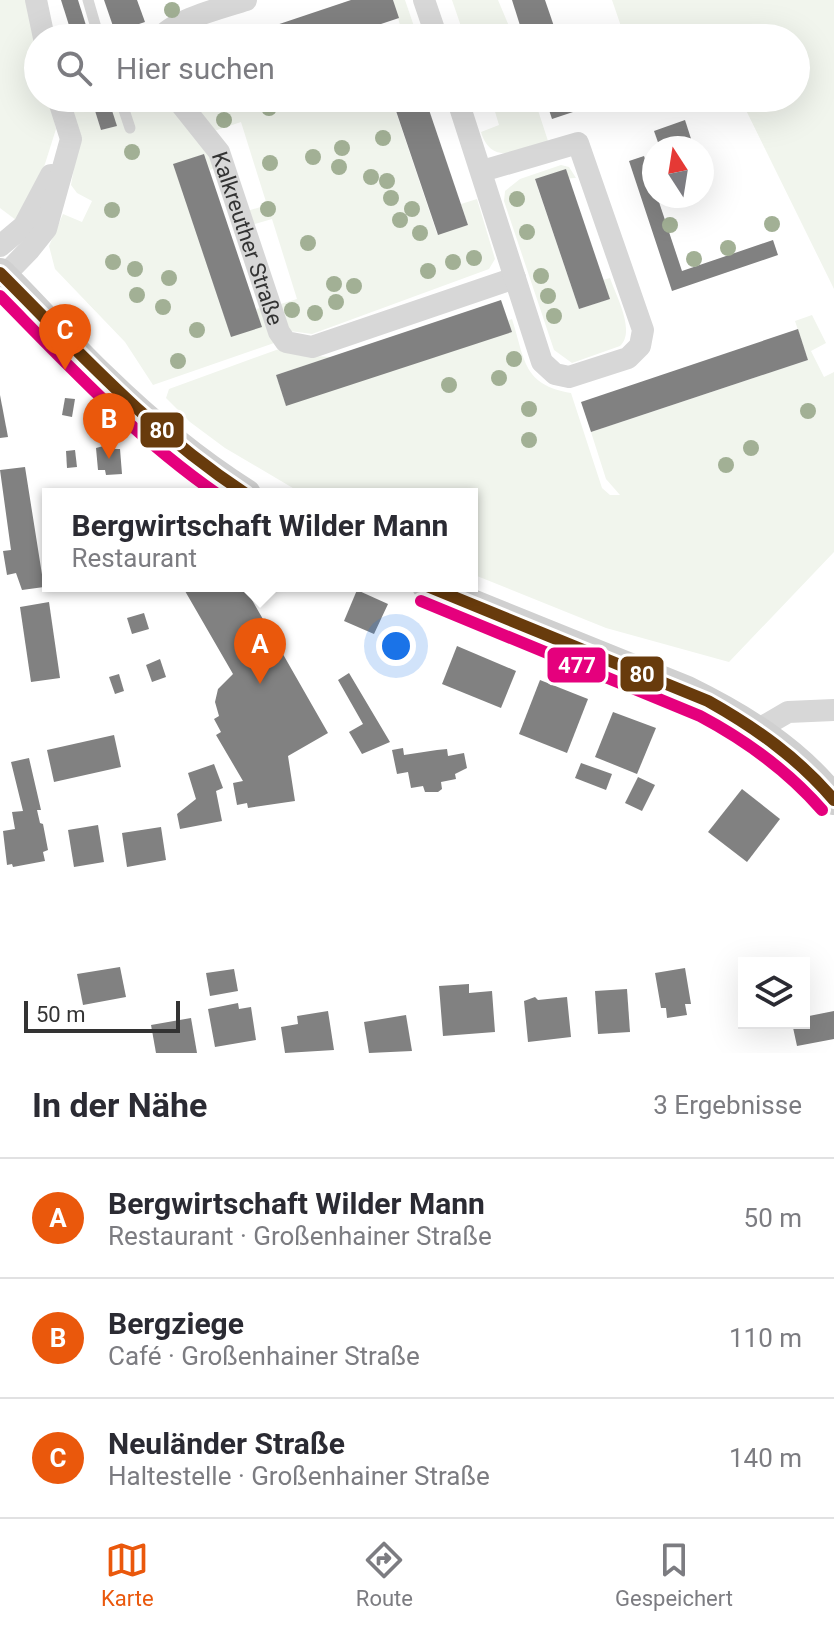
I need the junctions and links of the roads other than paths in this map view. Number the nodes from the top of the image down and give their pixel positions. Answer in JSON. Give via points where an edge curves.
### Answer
{"nodes":[{"id":1,"x":36,"y":0,"type":"edge"},
{"id":2,"x":88,"y":0,"type":"edge"},
{"id":3,"x":246,"y":0,"type":"edge"},
{"id":4,"x":424,"y":0,"type":"edge"},
{"id":5,"x":194,"y":9,"type":"edge"},
{"id":6,"x":41,"y":24,"type":"edge"},
{"id":7,"x":95,"y":24,"type":"edge"},
{"id":8,"x":174,"y":24,"type":"edge"},
{"id":9,"x":432,"y":24,"type":"edge"},
{"id":10,"x":62,"y":112,"type":"edge"},
{"id":11,"x":125,"y":112,"type":"edge"},
{"id":12,"x":187,"y":112,"type":"edge"},
{"id":13,"x":462,"y":112,"type":"edge"},
{"id":14,"x":130,"y":128,"type":"dead end"},
{"id":15,"x":71,"y":139,"type":"junction"},
{"id":16,"x":482,"y":171,"type":"junction"},
{"id":17,"x":0,"y":246,"type":"edge"},
{"id":18,"x":1,"y":277,"type":"edge"},
{"id":19,"x":515,"y":278,"type":"junction"},
{"id":20,"x":237,"y":488,"type":"edge"},
{"id":21,"x":442,"y":592,"type":"edge"},
{"id":22,"x":834,"y":710,"type":"edge"},
{"id":23,"x":757,"y":730,"type":"junction"},
{"id":24,"x":834,"y":800,"type":"edge"}],
"edges":[{"from":1,"to":6,"type":"street"},
{"from":2,"to":7,"type":"lane"},
{"from":3,"to":5,"type":"street"},
{"from":4,"to":9,"type":"street"},
{"from":5,"to":8,"type":"street"},
{"from":10,"to":15,"type":"street"},
{"from":11,"to":14,"type":"lane"},
{"from":12,"to":19,"type":"street","name":"Kalkreuther Straße","via":[[219,152],[286,342],[312,347]]},
{"from":13,"to":16,"type":"street"},
{"from":15,"to":17,"type":"street","via":[[24,226]]},
{"from":15,"to":18,"type":"street","via":[[46,229]]},
{"from":16,"to":19,"type":"street"},
{"from":16,"to":19,"type":"street","via":[[578,143],[643,330],[640,346],[628,358],[584,373],[555,374],[542,362]]},
{"from":18,"to":20,"type":"main road","via":[[152,424]]},
{"from":21,"to":23,"type":"main road","via":[[687,691]]},
{"from":22,"to":23,"type":"street","via":[[788,712]]},
{"from":23,"to":24,"type":"main road"}]}
